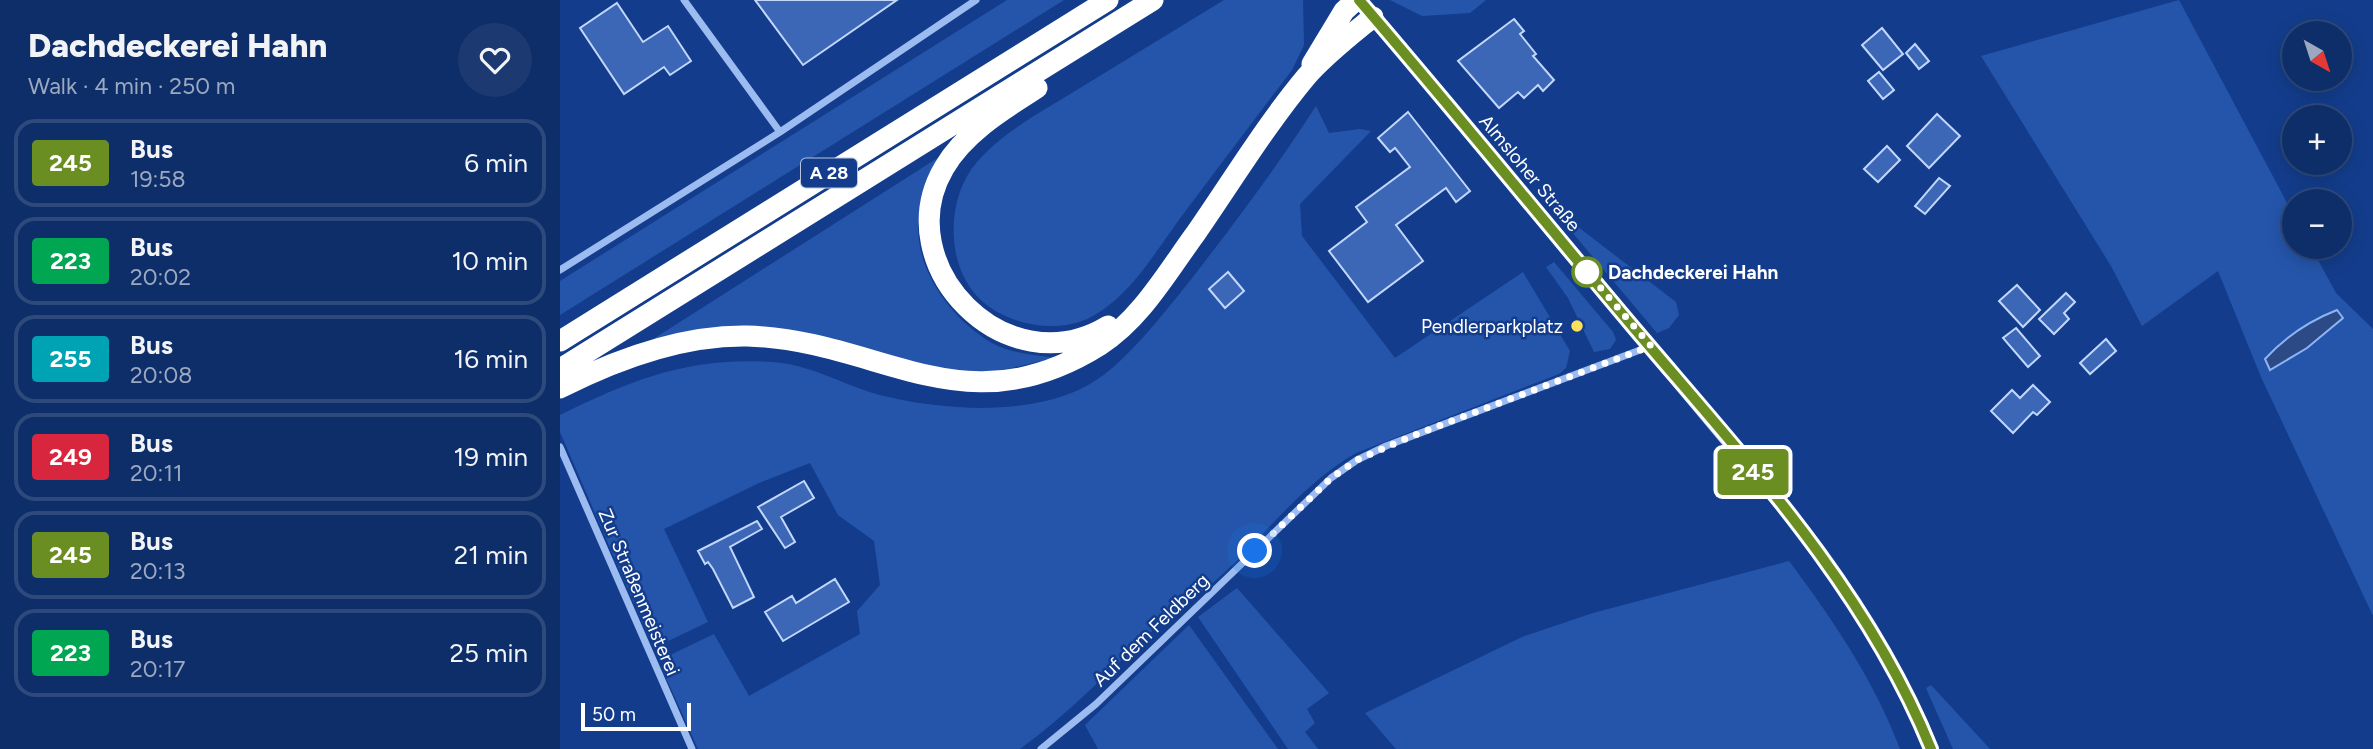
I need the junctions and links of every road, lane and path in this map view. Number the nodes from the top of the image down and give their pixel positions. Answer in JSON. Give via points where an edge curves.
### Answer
{"nodes":[{"id":1,"x":684,"y":0,"type":"edge"},
{"id":2,"x":976,"y":0,"type":"edge"},
{"id":3,"x":1108,"y":0,"type":"edge"},
{"id":4,"x":1153,"y":0,"type":"edge"},
{"id":5,"x":1358,"y":0,"type":"edge"},
{"id":6,"x":1373,"y":17,"type":"junction"},
{"id":7,"x":1088,"y":39,"type":"junction"},
{"id":8,"x":1307,"y":76,"type":"junction"},
{"id":9,"x":780,"y":132,"type":"junction"},
{"id":10,"x":560,"y":270,"type":"edge"},
{"id":11,"x":1145,"y":303,"type":"junction"},
{"id":12,"x":560,"y":341,"type":"edge"},
{"id":13,"x":1651,"y":346,"type":"junction"},
{"id":14,"x":560,"y":369,"type":"edge"},
{"id":15,"x":560,"y":388,"type":"edge"},
{"id":16,"x":560,"y":447,"type":"edge"},
{"id":17,"x":692,"y":749,"type":"edge"},
{"id":18,"x":1041,"y":749,"type":"edge"},
{"id":19,"x":1931,"y":749,"type":"edge"}],
"edges":[{"from":1,"to":9,"type":"street"},
{"from":2,"to":9,"type":"street"},
{"from":3,"to":12,"type":"highway","number":"A 28"},
{"from":4,"to":7,"type":"highway","number":"A 28"},
{"from":5,"to":6,"type":"street","name":"Almsloher Straße"},
{"from":5,"to":8,"type":"highway","via":[[1343,11]]},
{"from":6,"to":8,"type":"highway"},
{"from":6,"to":13,"type":"street","name":"Almsloher Straße"},
{"from":7,"to":11,"type":"highway","via":[[1069,67],[974,132],[944,167],[931,215],[933,246],[943,278],[964,306],[1009,337],[1036,342],[1085,337]]},
{"from":7,"to":14,"type":"highway","number":"A 28"},
{"from":8,"to":11,"type":"highway"},
{"from":9,"to":10,"type":"street"},
{"from":11,"to":15,"type":"highway","via":[[1122,330],[1100,346],[1018,379],[948,382],[828,349],[747,336],[701,339],[648,351]]},
{"from":13,"to":18,"type":"street","name":"Auf dem Feldberg","via":[[1357,460],[1331,478],[1096,704]]},
{"from":13,"to":19,"type":"street","name":"Almsloher Straße","via":[[1850,594],[1886,652]]},
{"from":16,"to":17,"type":"street","name":"Zur Straßenmeisterei"}]}
